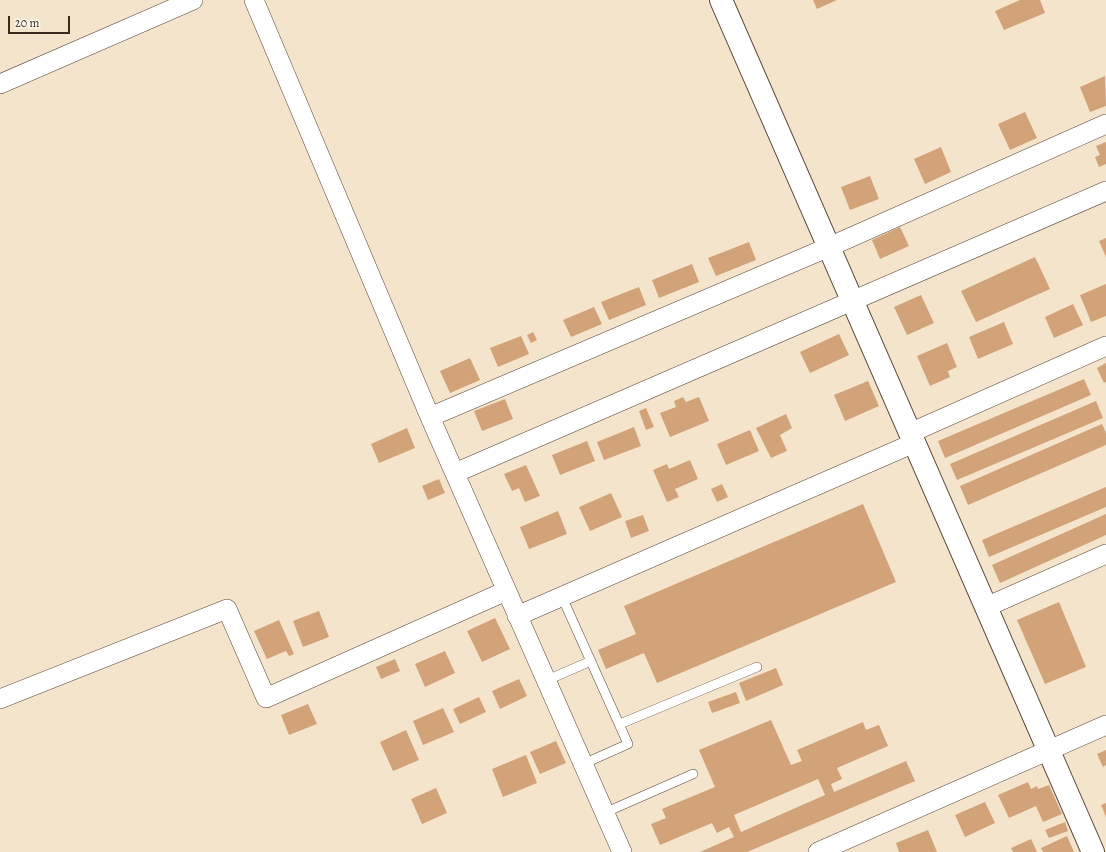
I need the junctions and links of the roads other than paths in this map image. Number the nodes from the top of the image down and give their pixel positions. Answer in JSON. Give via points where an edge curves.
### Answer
{"nodes":[{"id":1,"x":193,"y":0,"type":"edge"},
{"id":2,"x":254,"y":0,"type":"edge"},
{"id":3,"x":721,"y":0,"type":"edge"},
{"id":4,"x":0,"y":84,"type":"edge"},
{"id":5,"x":1106,"y":124,"type":"edge"},
{"id":6,"x":1106,"y":191,"type":"edge"},
{"id":7,"x":829,"y":247,"type":"junction"},
{"id":8,"x":852,"y":301,"type":"junction"},
{"id":9,"x":1106,"y":346,"type":"edge"},
{"id":10,"x":430,"y":417,"type":"junction"},
{"id":11,"x":912,"y":438,"type":"junction"},
{"id":12,"x":454,"y":473,"type":"junction"},
{"id":13,"x":1106,"y":554,"type":"edge"},
{"id":14,"x":506,"y":591,"type":"junction"},
{"id":15,"x":562,"y":597,"type":"junction"},
{"id":16,"x":986,"y":607,"type":"junction"},
{"id":17,"x":517,"y":616,"type":"junction"},
{"id":18,"x":591,"y":661,"type":"junction"},
{"id":19,"x":758,"y":667,"type":"dead end"},
{"id":20,"x":545,"y":681,"type":"junction"},
{"id":21,"x":0,"y":699,"type":"edge"},
{"id":22,"x":620,"y":724,"type":"junction"},
{"id":23,"x":1106,"y":725,"type":"edge"},
{"id":24,"x":1048,"y":750,"type":"junction"},
{"id":25,"x":582,"y":764,"type":"junction"},
{"id":26,"x":693,"y":774,"type":"dead end"},
{"id":27,"x":604,"y":813,"type":"junction"},
{"id":28,"x":622,"y":852,"type":"edge"},
{"id":29,"x":818,"y":852,"type":"edge"},
{"id":30,"x":1093,"y":852,"type":"edge"}],
"edges":[{"from":1,"to":4,"type":"street"},
{"from":2,"to":10,"type":"street"},
{"from":3,"to":7,"type":"street"},
{"from":5,"to":7,"type":"street"},
{"from":6,"to":8,"type":"street"},
{"from":7,"to":8,"type":"street"},
{"from":7,"to":10,"type":"street"},
{"from":8,"to":11,"type":"street"},
{"from":8,"to":12,"type":"street"},
{"from":9,"to":11,"type":"street"},
{"from":10,"to":12,"type":"street"},
{"from":11,"to":15,"type":"street"},
{"from":11,"to":16,"type":"street"},
{"from":12,"to":14,"type":"street"},
{"from":13,"to":16,"type":"street"},
{"from":14,"to":17,"type":"street"},
{"from":14,"to":21,"type":"street","via":[[266,698],[227,610]]},
{"from":15,"to":17,"type":"street"},
{"from":15,"to":18,"type":"lane"},
{"from":16,"to":24,"type":"street"},
{"from":17,"to":20,"type":"street"},
{"from":18,"to":20,"type":"lane"},
{"from":18,"to":22,"type":"lane"},
{"from":19,"to":22,"type":"lane"},
{"from":20,"to":25,"type":"street"},
{"from":22,"to":25,"type":"lane","via":[[628,744]]},
{"from":23,"to":24,"type":"street"},
{"from":24,"to":29,"type":"street"},
{"from":24,"to":30,"type":"street"},
{"from":25,"to":27,"type":"street"},
{"from":26,"to":27,"type":"lane"},
{"from":27,"to":28,"type":"street"}]}
